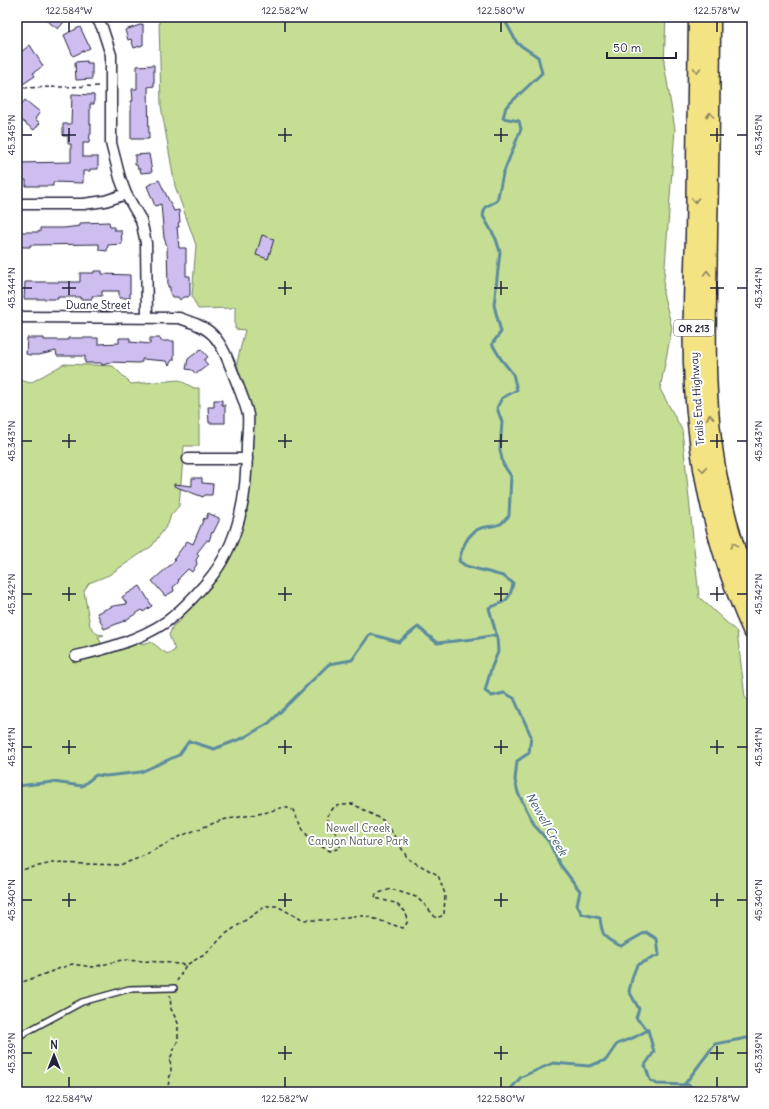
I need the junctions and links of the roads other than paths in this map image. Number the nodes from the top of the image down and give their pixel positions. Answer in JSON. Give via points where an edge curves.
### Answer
{"nodes":[{"id":1,"x":96,"y":17,"type":"edge"},
{"id":2,"x":698,"y":17,"type":"edge"},
{"id":3,"x":711,"y":17,"type":"edge"},
{"id":4,"x":126,"y":194,"type":"junction"},
{"id":5,"x":17,"y":204,"type":"edge"},
{"id":6,"x":17,"y":317,"type":"edge"},
{"id":7,"x":147,"y":317,"type":"junction"},
{"id":8,"x":188,"y":459,"type":"dead end"},
{"id":9,"x":247,"y":459,"type":"junction"},
{"id":10,"x":752,"y":595,"type":"edge"},
{"id":11,"x":752,"y":630,"type":"edge"},
{"id":12,"x":76,"y":656,"type":"dead end"},
{"id":13,"x":174,"y":988,"type":"road end"},
{"id":14,"x":17,"y":1037,"type":"edge"}],
"edges":[{"from":1,"to":4,"type":"street","via":[[111,55],[111,143]]},
{"from":2,"to":11,"type":"highway","name":"Trails End Highway","number":"OR 213","one_way":true,"via":[[693,311],[696,416],[705,480],[717,534],[732,582]]},
{"from":10,"to":3,"type":"highway","name":"Trails End Highway","number":"OR 213","one_way":true,"via":[[732,539],[720,488],[709,398],[707,301]]},
{"from":4,"to":5,"type":"street","via":[[105,201],[83,204]]},
{"from":4,"to":7,"type":"street","via":[[141,220],[146,243]]},
{"from":6,"to":7,"type":"street","name":"Duane Street"},
{"from":7,"to":9,"type":"street","name":"Duane Street","via":[[179,318],[198,324],[213,335],[224,350],[248,416]]},
{"from":8,"to":9,"type":"street"},
{"from":9,"to":12,"type":"street","name":"Duane Street","via":[[243,507],[237,527],[219,565],[208,581],[167,621],[146,634],[106,649]]},
{"from":13,"to":14,"type":"lane","via":[[129,989],[82,1002]]}]}
